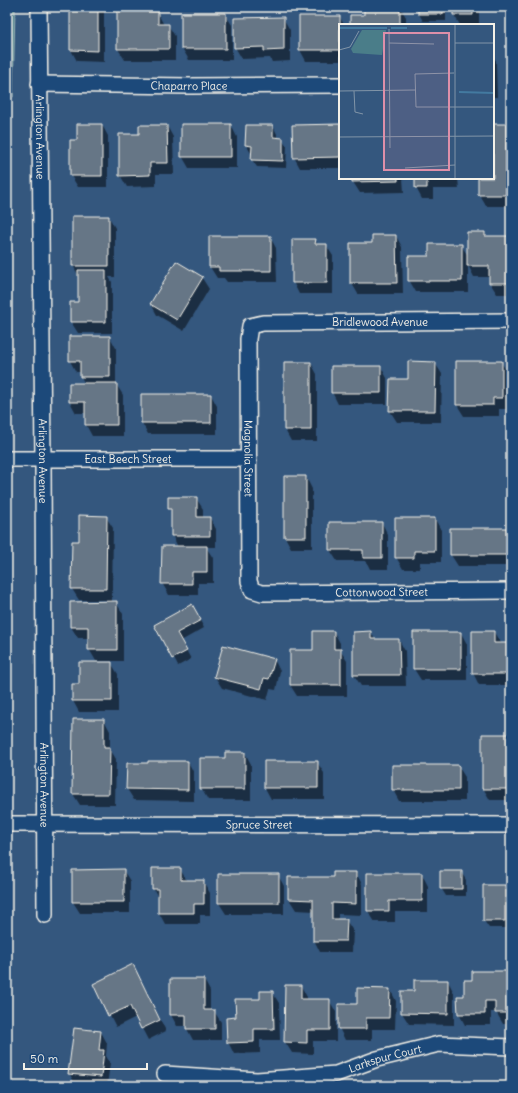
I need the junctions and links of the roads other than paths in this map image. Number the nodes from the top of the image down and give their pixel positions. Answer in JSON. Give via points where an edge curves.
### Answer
{"nodes":[{"id":1,"x":39,"y":7,"type":"edge"},
{"id":2,"x":39,"y":84,"type":"junction"},
{"id":3,"x":339,"y":86,"type":"edge"},
{"id":4,"x":511,"y":321,"type":"edge"},
{"id":5,"x":250,"y":326,"type":"joint"},
{"id":6,"x":7,"y":459,"type":"edge"},
{"id":7,"x":43,"y":459,"type":"junction"},
{"id":8,"x":249,"y":459,"type":"junction"},
{"id":9,"x":252,"y":590,"type":"joint"},
{"id":10,"x":511,"y":591,"type":"edge"},
{"id":11,"x":7,"y":824,"type":"edge"},
{"id":12,"x":45,"y":824,"type":"junction"},
{"id":13,"x":511,"y":825,"type":"edge"},
{"id":14,"x":45,"y":915,"type":"dead end"},
{"id":15,"x":511,"y":1047,"type":"edge"},
{"id":16,"x":165,"y":1074,"type":"dead end"}],
"edges":[{"from":1,"to":2,"type":"street","name":"Arlington Avenue"},
{"from":2,"to":3,"type":"street","name":"Chaparro Place"},
{"from":2,"to":7,"type":"street","name":"Arlington Avenue"},
{"from":4,"to":5,"type":"street","name":"Bridlewood Avenue","via":[[263,323]]},
{"from":5,"to":8,"type":"street","name":"Magnolia Street"},
{"from":6,"to":7,"type":"street","name":"East Beech Street"},
{"from":7,"to":8,"type":"street","name":"East Beech Street"},
{"from":7,"to":12,"type":"street","name":"Arlington Avenue"},
{"from":8,"to":9,"type":"street","name":"Magnolia Street"},
{"from":9,"to":10,"type":"street","name":"Cottonwood Street","via":[[262,593]]},
{"from":11,"to":12,"type":"street","name":"Spruce Street"},
{"from":12,"to":13,"type":"street","name":"Spruce Street"},
{"from":12,"to":14,"type":"street","name":"Arlington Avenue"},
{"from":15,"to":16,"type":"street","name":"Larkspur Court","via":[[439,1044],[376,1059],[336,1074],[257,1080]]}]}
